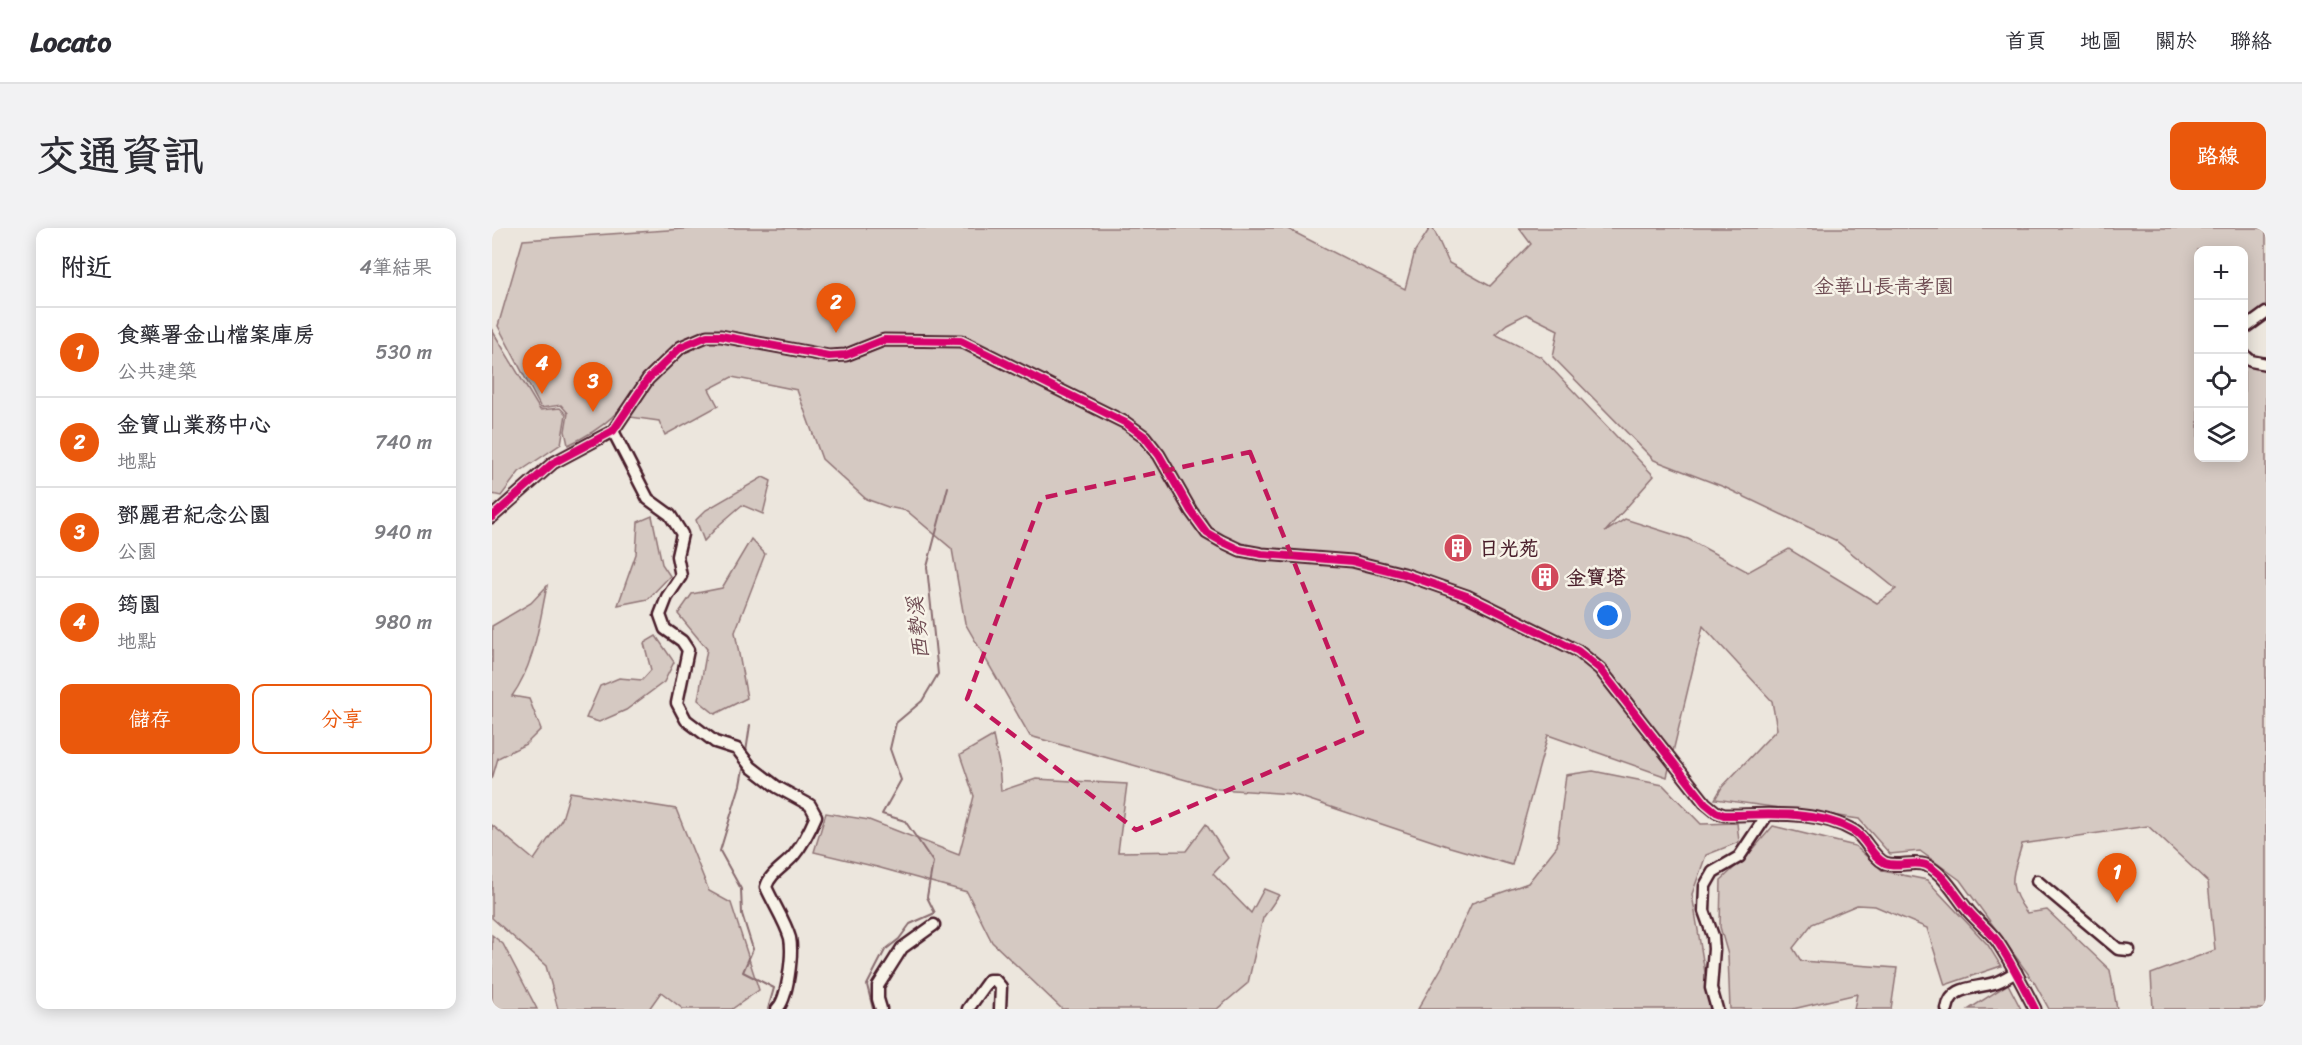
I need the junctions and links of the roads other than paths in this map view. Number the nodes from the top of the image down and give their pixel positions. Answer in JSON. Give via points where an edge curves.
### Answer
{"nodes":[{"id":1,"x":2266,"y":313,"type":"edge"},
{"id":2,"x":2248,"y":326,"type":"edge"},
{"id":3,"x":2248,"y":358,"type":"edge"},
{"id":4,"x":2266,"y":364,"type":"edge"},
{"id":5,"x":613,"y":431,"type":"junction"},
{"id":6,"x":492,"y":517,"type":"edge"},
{"id":7,"x":1767,"y":815,"type":"junction"},
{"id":8,"x":2037,"y":880,"type":"dead end"},
{"id":9,"x":934,"y":925,"type":"dead end"},
{"id":10,"x":2129,"y":950,"type":"dead end"},
{"id":11,"x":2016,"y":972,"type":"junction"},
{"id":12,"x":777,"y":1009,"type":"edge"},
{"id":13,"x":881,"y":1009,"type":"edge"},
{"id":14,"x":968,"y":1009,"type":"edge"},
{"id":15,"x":1000,"y":1009,"type":"edge"},
{"id":16,"x":1716,"y":1009,"type":"edge"},
{"id":17,"x":1947,"y":1009,"type":"edge"},
{"id":18,"x":2035,"y":1009,"type":"edge"}],
"edges":[{"from":1,"to":2,"type":"street"},
{"from":3,"to":4,"type":"street"},
{"from":5,"to":6,"type":"street","via":[[553,463]]},
{"from":5,"to":7,"type":"street","via":[[648,379],[681,347],[707,336],[829,356],[846,355],[884,340],[961,341],[1126,423],[1144,436],[1197,520],[1207,533],[1221,541],[1262,554],[1352,561],[1404,574],[1467,596],[1578,651],[1600,669],[1705,803],[1724,815]]},
{"from":5,"to":12,"type":"street","via":[[648,499],[670,515],[682,534],[678,556],[681,576],[660,615],[665,629],[688,650],[677,703],[686,720],[715,742],[737,749],[777,787],[810,805],[816,816],[805,842],[768,879],[766,887],[790,939],[789,980],[782,1005]]},
{"from":7,"to":11,"type":"street","via":[[1814,817],[1841,824],[1857,832],[1887,864],[1928,866],[1940,874],[1995,939]]},
{"from":7,"to":16,"type":"street","via":[[1739,857],[1713,872],[1705,886],[1704,911],[1713,936],[1711,988]]},
{"from":8,"to":10,"type":"street","via":[[2118,949]]},
{"from":9,"to":13,"type":"street","via":[[902,948],[878,986]]},
{"from":11,"to":17,"type":"street","via":[[1996,983],[1956,991],[1948,1000]]},
{"from":11,"to":18,"type":"street"},
{"from":14,"to":15,"type":"street","via":[[989,980],[995,980],[1001,987]]}]}
